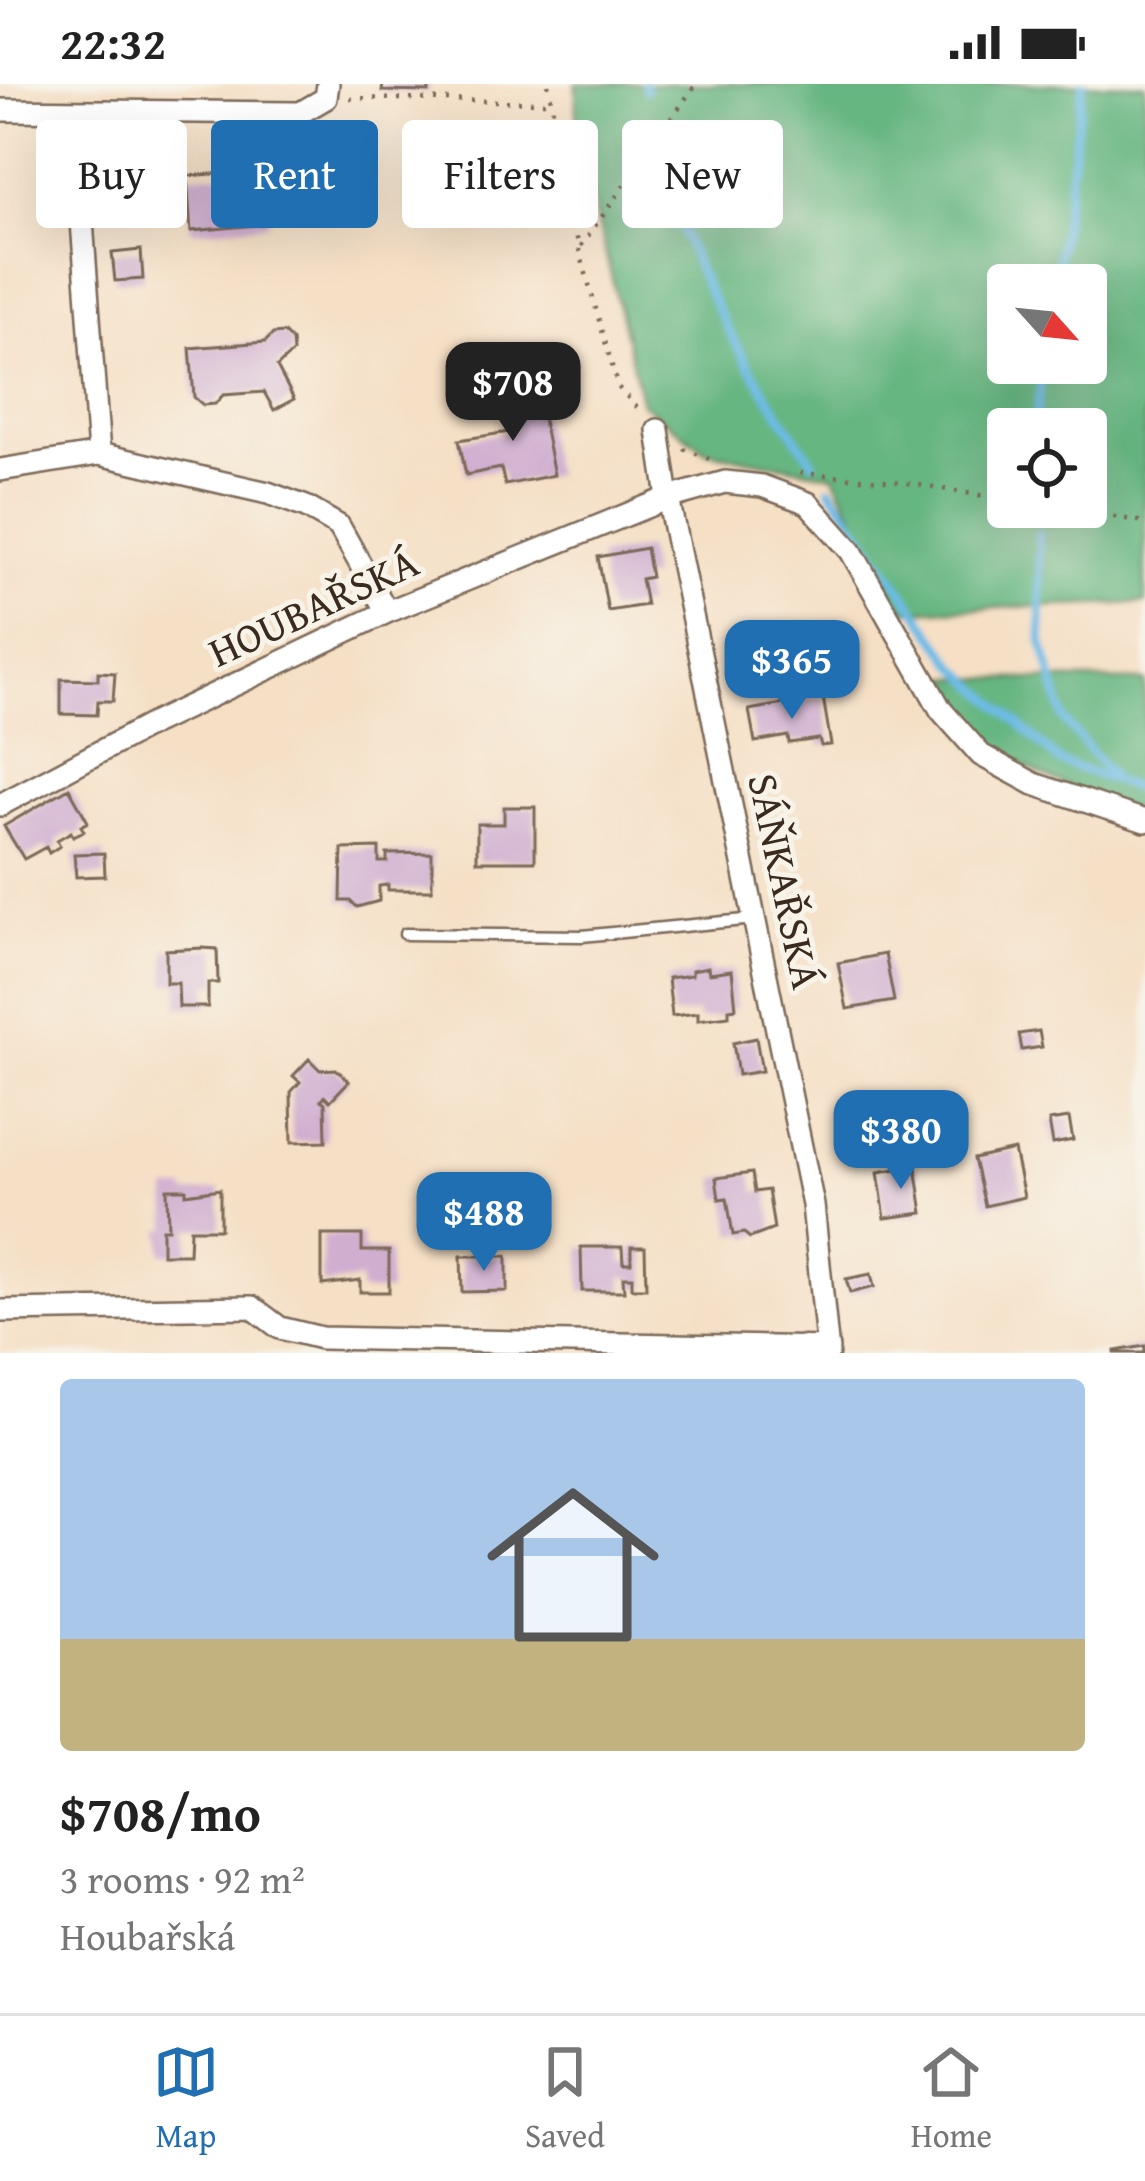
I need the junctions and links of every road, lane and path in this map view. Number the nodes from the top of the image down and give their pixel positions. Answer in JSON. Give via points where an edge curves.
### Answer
{"nodes":[{"id":1,"x":548,"y":84,"type":"edge"},
{"id":2,"x":696,"y":84,"type":"edge"},
{"id":3,"x":327,"y":91,"type":"edge"},
{"id":4,"x":551,"y":102,"type":"junction"},
{"id":5,"x":0,"y":110,"type":"edge"},
{"id":6,"x":74,"y":111,"type":"junction"},
{"id":7,"x":580,"y":249,"type":"junction"},
{"id":8,"x":658,"y":430,"type":"junction"},
{"id":9,"x":100,"y":454,"type":"junction"},
{"id":10,"x":718,"y":462,"type":"dead end"},
{"id":11,"x":0,"y":470,"type":"edge"},
{"id":12,"x":780,"y":471,"type":"dead end"},
{"id":13,"x":987,"y":497,"type":"edge"},
{"id":14,"x":668,"y":498,"type":"junction"},
{"id":15,"x":1107,"y":516,"type":"edge"},
{"id":16,"x":1145,"y":522,"type":"edge"},
{"id":17,"x":387,"y":611,"type":"junction"},
{"id":18,"x":0,"y":805,"type":"edge"},
{"id":19,"x":1145,"y":821,"type":"edge"},
{"id":20,"x":754,"y":919,"type":"junction"},
{"id":21,"x":405,"y":934,"type":"dead end"},
{"id":22,"x":0,"y":1311,"type":"edge"},
{"id":23,"x":828,"y":1351,"type":"edge"}],
"edges":[{"from":1,"to":4,"type":"path"},
{"from":2,"to":7,"type":"path"},
{"from":3,"to":4,"type":"path"},
{"from":3,"to":6,"type":"street","via":[[300,113]]},
{"from":4,"to":7,"type":"path"},
{"from":5,"to":6,"type":"street"},
{"from":6,"to":9,"type":"street"},
{"from":7,"to":8,"type":"path","via":[[618,387]]},
{"from":8,"to":10,"type":"path"},
{"from":8,"to":14,"type":"street","name":"SÁŇKAŘSKÁ"},
{"from":9,"to":11,"type":"street"},
{"from":9,"to":17,"type":"street","via":[[306,507],[339,526]]},
{"from":12,"to":13,"type":"path"},
{"from":14,"to":17,"type":"street","name":"HOUBAŘSKÁ"},
{"from":14,"to":19,"type":"street","name":"HOUBAŘSKÁ","via":[[725,482],[808,503],[851,551],[941,710],[980,755],[1034,784]]},
{"from":14,"to":20,"type":"street","name":"SÁŇKAŘSKÁ"},
{"from":15,"to":16,"type":"path"},
{"from":17,"to":18,"type":"street","name":"HOUBAŘSKÁ"},
{"from":20,"to":21,"type":"lane","via":[[582,936]]},
{"from":20,"to":23,"type":"street","name":"SÁŇKAŘSKÁ","via":[[812,1205]]},
{"from":22,"to":23,"type":"street","name":"SÁŇKAŘSKÁ","via":[[252,1307],[280,1328],[321,1338]]}]}
